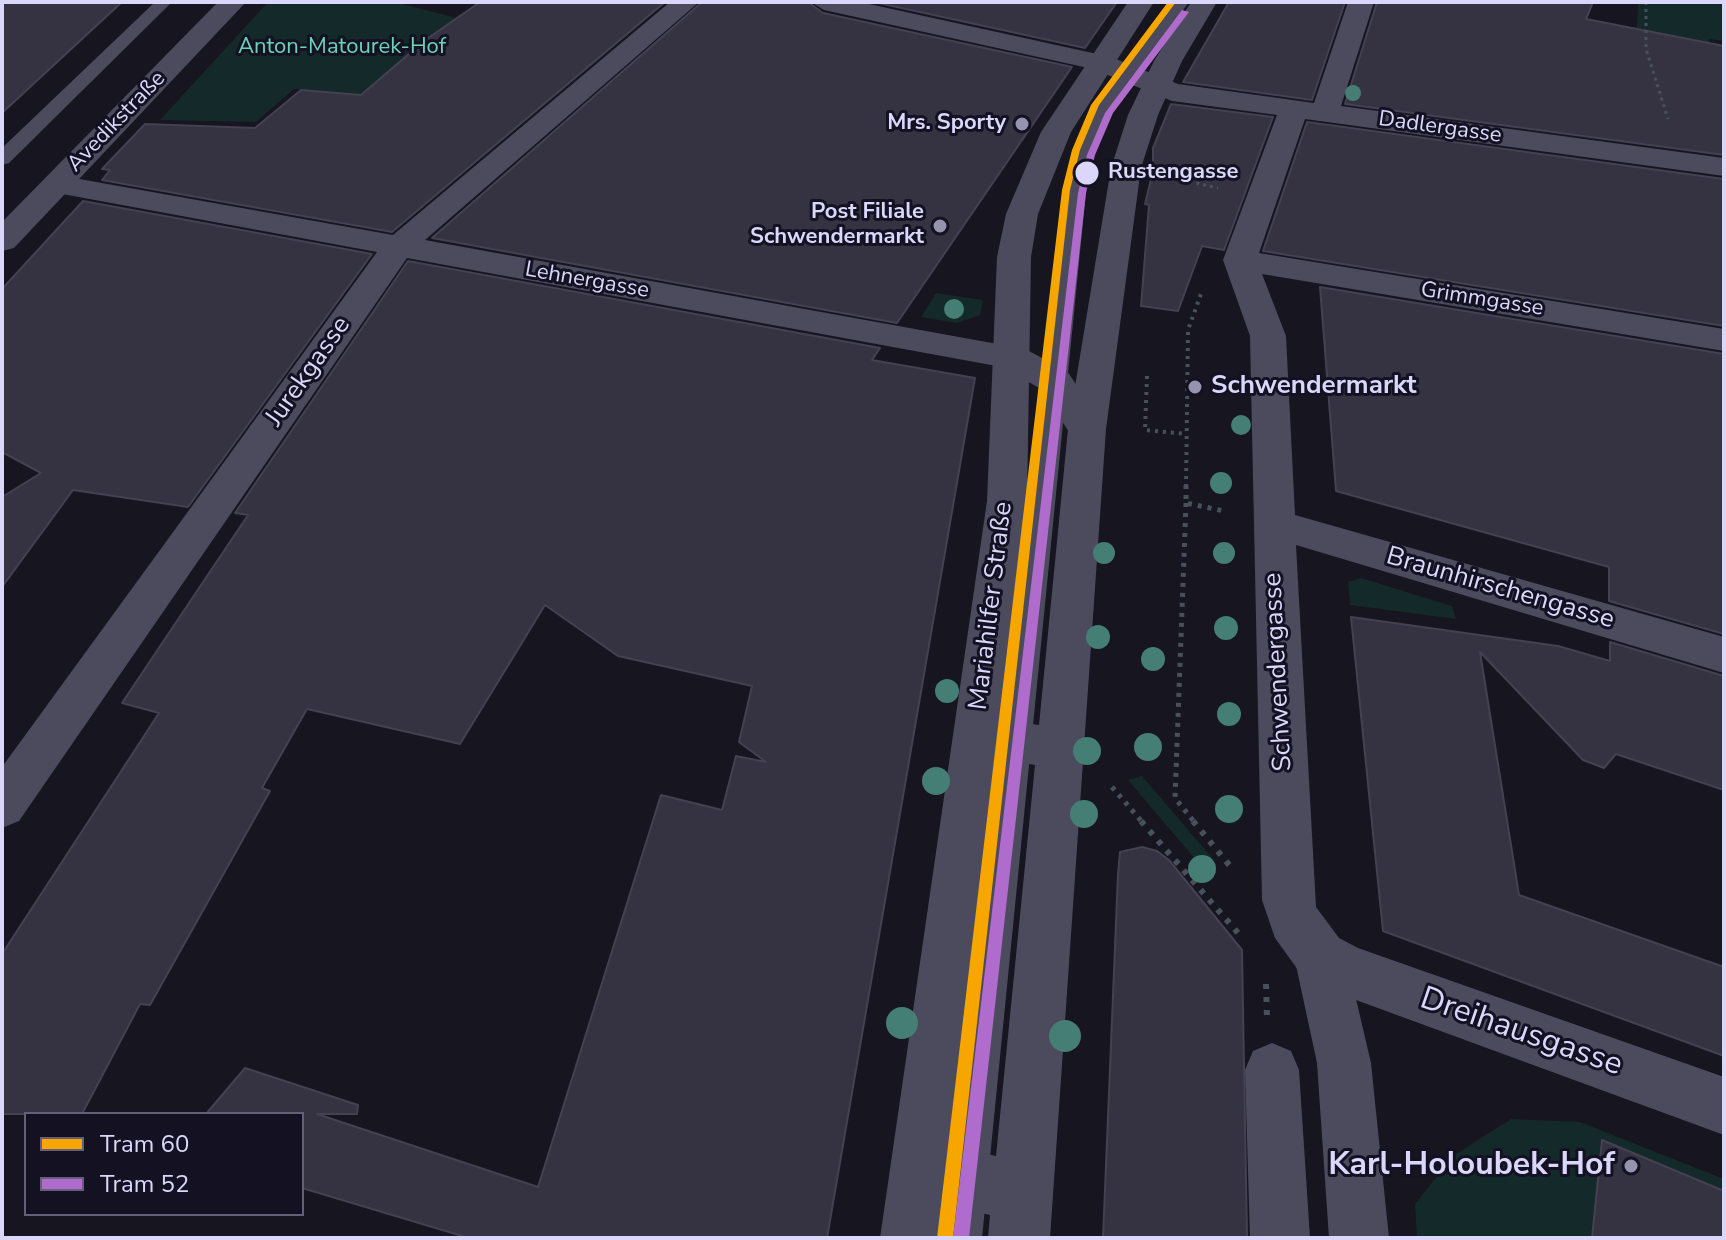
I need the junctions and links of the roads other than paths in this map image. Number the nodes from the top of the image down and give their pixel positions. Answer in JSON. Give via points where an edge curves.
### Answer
{"nodes":[{"id":1,"x":164,"y":2,"type":"edge"},
{"id":2,"x":233,"y":2,"type":"edge"},
{"id":3,"x":686,"y":2,"type":"edge"},
{"id":4,"x":824,"y":2,"type":"edge"},
{"id":5,"x":1141,"y":2,"type":"edge"},
{"id":6,"x":1181,"y":2,"type":"edge"},
{"id":7,"x":1204,"y":2,"type":"edge"},
{"id":8,"x":1361,"y":2,"type":"edge"},
{"id":9,"x":1128,"y":75,"type":"junction"},
{"id":10,"x":1309,"y":110,"type":"junction"},
{"id":11,"x":2,"y":159,"type":"edge"},
{"id":12,"x":1724,"y":167,"type":"edge"},
{"id":13,"x":57,"y":184,"type":"junction"},
{"id":14,"x":2,"y":241,"type":"edge"},
{"id":15,"x":398,"y":247,"type":"junction"},
{"id":16,"x":1240,"y":260,"type":"junction"},
{"id":17,"x":1724,"y":340,"type":"edge"},
{"id":18,"x":1012,"y":357,"type":"junction"},
{"id":19,"x":1054,"y":380,"type":"junction"},
{"id":20,"x":1087,"y":429,"type":"junction"},
{"id":21,"x":1275,"y":524,"type":"junction"},
{"id":22,"x":1724,"y":655,"type":"edge"},
{"id":23,"x":1017,"y":742,"type":"junction"},
{"id":24,"x":2,"y":806,"type":"edge"},
{"id":25,"x":1320,"y":956,"type":"junction"},
{"id":26,"x":1272,"y":1070,"type":"dead end"},
{"id":27,"x":1724,"y":1106,"type":"edge"},
{"id":28,"x":982,"y":1195,"type":"edge"},
{"id":29,"x":911,"y":1238,"type":"edge"},
{"id":30,"x":962,"y":1238,"type":"edge"},
{"id":31,"x":1280,"y":1238,"type":"edge"},
{"id":32,"x":1359,"y":1238,"type":"edge"}],
"edges":[{"from":1,"to":11,"type":"lane"},
{"from":2,"to":13,"type":"street","name":"Avedikstraße"},
{"from":3,"to":15,"type":"street","name":"Jurekgasse"},
{"from":4,"to":9,"type":"street"},
{"from":5,"to":9,"type":"street","name":"Mariahilfer Straße"},
{"from":6,"to":9,"type":"lane"},
{"from":7,"to":9,"type":"street","name":"Mariahilfer Straße"},
{"from":8,"to":10,"type":"street"},
{"from":9,"to":10,"type":"street","name":"Dadlergasse"},
{"from":9,"to":18,"type":"street","name":"Mariahilfer Straße","via":[[1056,132],[1022,214],[1014,257]]},
{"from":9,"to":19,"type":"lane","via":[[1103,107],[1078,172]]},
{"from":9,"to":20,"type":"street","name":"Mariahilfer Straße","via":[[1138,127],[1126,168]]},
{"from":10,"to":12,"type":"street","name":"Dadlergasse"},
{"from":10,"to":16,"type":"street"},
{"from":13,"to":14,"type":"street","name":"Avedikstraße"},
{"from":13,"to":15,"type":"street","name":"Lehnergasse"},
{"from":15,"to":18,"type":"street","name":"Lehnergasse"},
{"from":15,"to":24,"type":"street","name":"Jurekgasse"},
{"from":16,"to":17,"type":"street","name":"Grimmgasse"},
{"from":16,"to":21,"type":"street","name":"Schwendergasse","via":[[1268,336]]},
{"from":18,"to":19,"type":"street","name":"Lehnergasse"},
{"from":18,"to":23,"type":"street","name":"Mariahilfer Straße","via":[[1007,501]]},
{"from":19,"to":20,"type":"street","name":"Lehnergasse"},
{"from":19,"to":23,"type":"lane"},
{"from":20,"to":23,"type":"street","name":"Mariahilfer Straße"},
{"from":21,"to":22,"type":"street","name":"Braunhirschengasse"},
{"from":21,"to":25,"type":"street","name":"Schwendergasse","via":[[1288,900],[1294,920]]},
{"from":23,"to":28,"type":"street","name":"Mariahilfer Straße"},
{"from":23,"to":28,"type":"street","name":"Mariahilfer Straße"},
{"from":25,"to":27,"type":"street","name":"Dreihausgasse","via":[[1389,987]]},
{"from":25,"to":32,"type":"street","name":"Schwendergasse","via":[[1344,1063]]},
{"from":26,"to":31,"type":"street"},
{"from":28,"to":29,"type":"street","name":"Mariahilfer Straße"},
{"from":28,"to":30,"type":"lane"}]}
